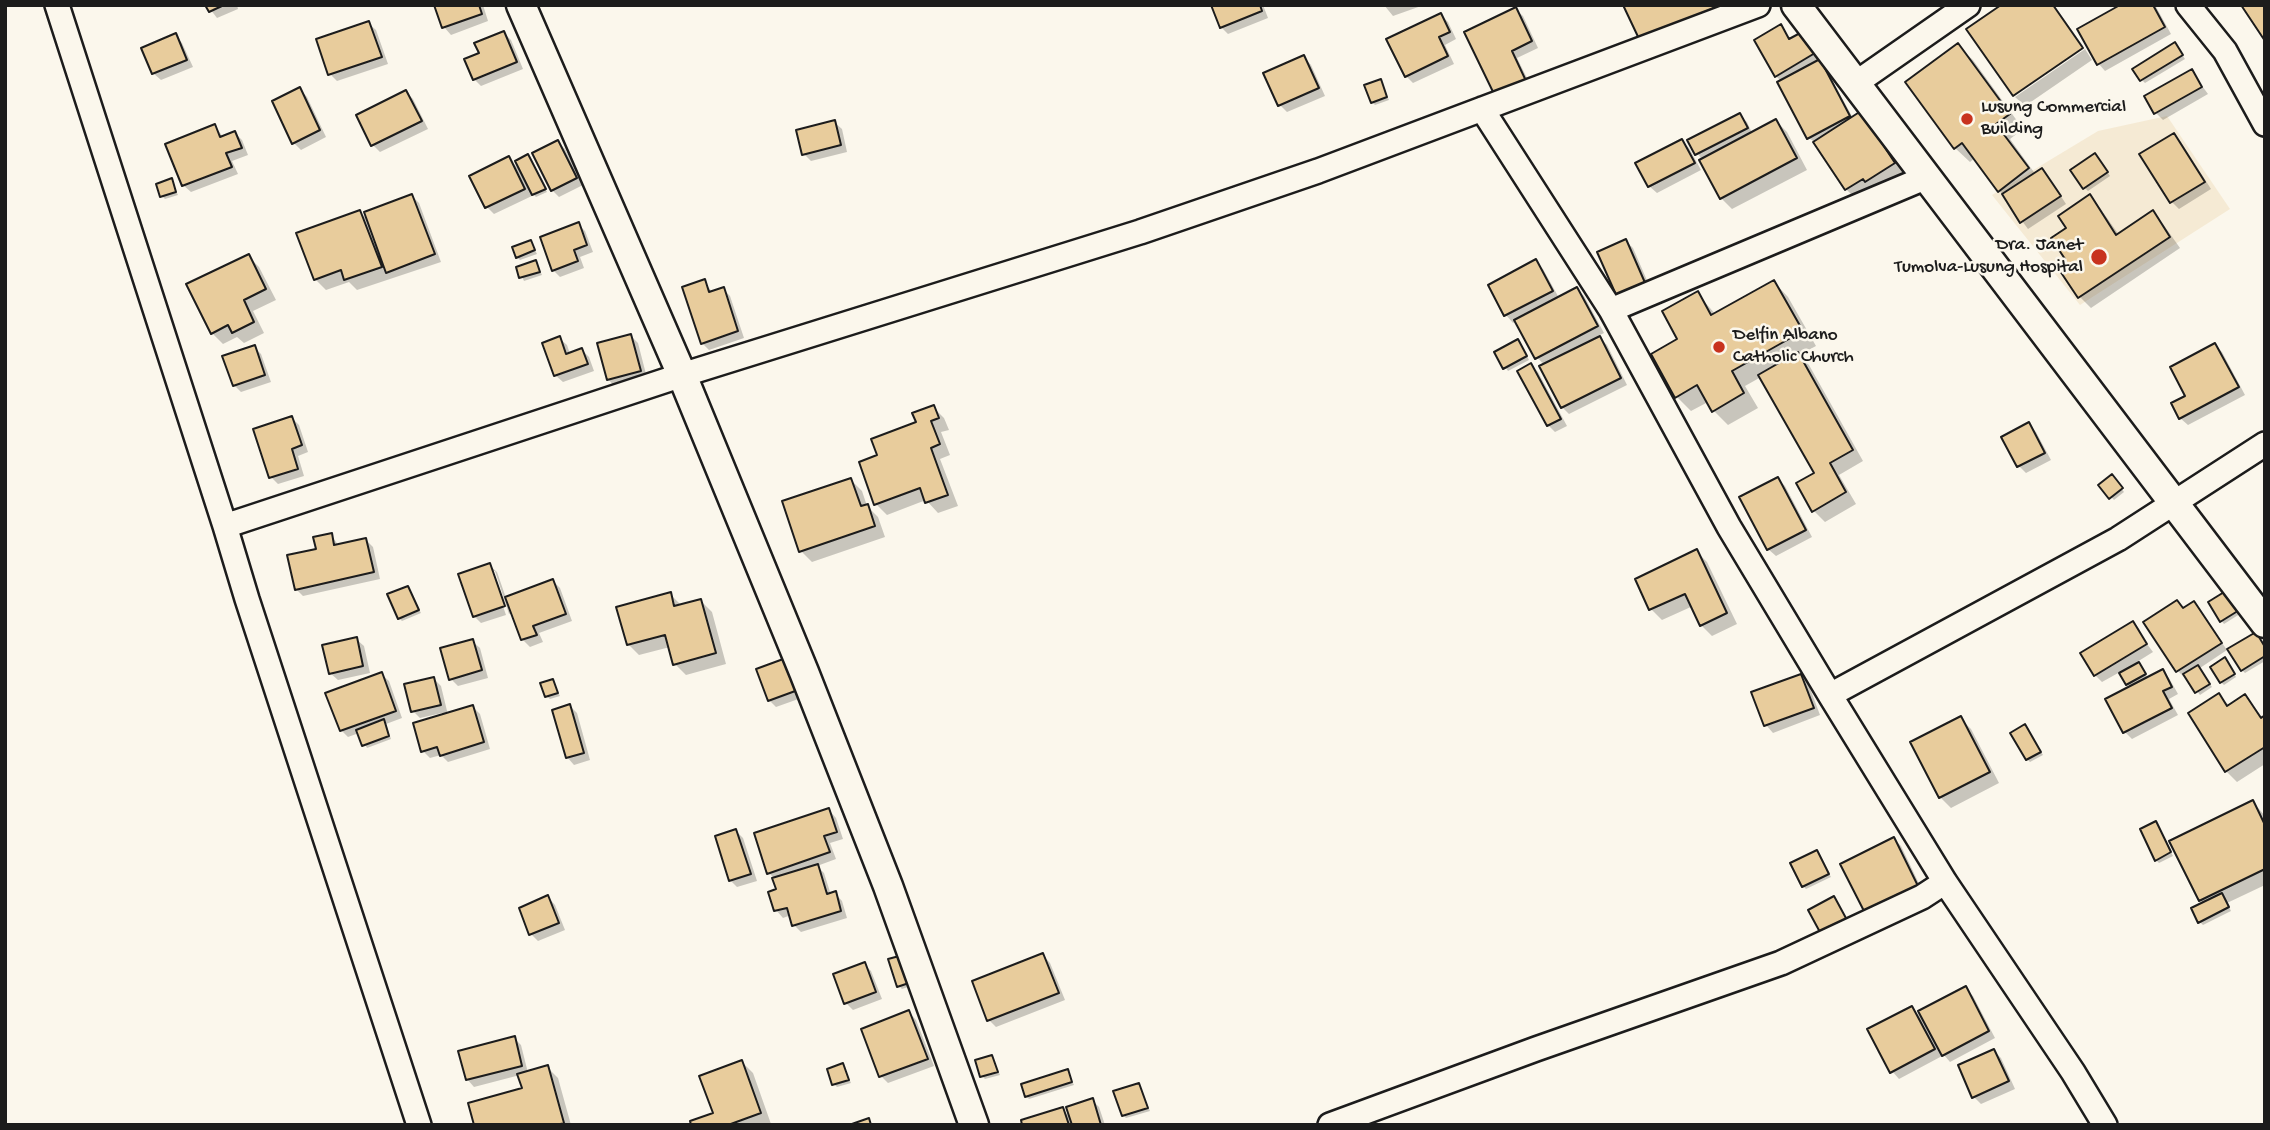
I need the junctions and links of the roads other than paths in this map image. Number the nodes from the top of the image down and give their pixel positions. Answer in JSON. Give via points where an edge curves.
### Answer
{"nodes":[{"id":1,"x":57,"y":5,"type":"edge"},
{"id":2,"x":521,"y":5,"type":"edge"},
{"id":3,"x":1758,"y":5,"type":"edge"},
{"id":4,"x":1796,"y":5,"type":"edge"},
{"id":5,"x":1968,"y":5,"type":"edge"},
{"id":6,"x":2188,"y":5,"type":"edge"},
{"id":7,"x":1856,"y":83,"type":"junction"},
{"id":8,"x":1482,"y":109,"type":"junction"},
{"id":9,"x":2265,"y":124,"type":"edge"},
{"id":10,"x":1927,"y":177,"type":"junction"},
{"id":11,"x":1611,"y":310,"type":"junction"},
{"id":12,"x":682,"y":375,"type":"junction"},
{"id":13,"x":2265,"y":444,"type":"edge"},
{"id":14,"x":2175,"y":503,"type":"junction"},
{"id":15,"x":225,"y":526,"type":"junction"},
{"id":16,"x":2265,"y":623,"type":"edge"},
{"id":17,"x":1830,"y":695,"type":"junction"},
{"id":18,"x":1945,"y":882,"type":"junction"},
{"id":19,"x":419,"y":1125,"type":"edge"},
{"id":20,"x":974,"y":1125,"type":"edge"},
{"id":21,"x":1330,"y":1125,"type":"edge"},
{"id":22,"x":2105,"y":1125,"type":"edge"}],
"edges":[{"from":1,"to":15,"type":"street"},
{"from":2,"to":12,"type":"street"},
{"from":3,"to":8,"type":"street"},
{"from":4,"to":7,"type":"street"},
{"from":5,"to":7,"type":"street"},
{"from":6,"to":9,"type":"street","via":[[2225,51]]},
{"from":7,"to":10,"type":"street"},
{"from":8,"to":11,"type":"street"},
{"from":8,"to":12,"type":"street","via":[[1140,232]]},
{"from":10,"to":11,"type":"street"},
{"from":10,"to":14,"type":"street"},
{"from":11,"to":17,"type":"street","via":[[1729,527]]},
{"from":12,"to":15,"type":"street"},
{"from":12,"to":20,"type":"street","via":[[883,873]]},
{"from":13,"to":14,"type":"street"},
{"from":14,"to":16,"type":"street"},
{"from":14,"to":17,"type":"street","via":[[2118,539]]},
{"from":15,"to":19,"type":"street"},
{"from":17,"to":18,"type":"street"},
{"from":18,"to":21,"type":"street","via":[[1781,963]]},
{"from":18,"to":22,"type":"street"}]}
